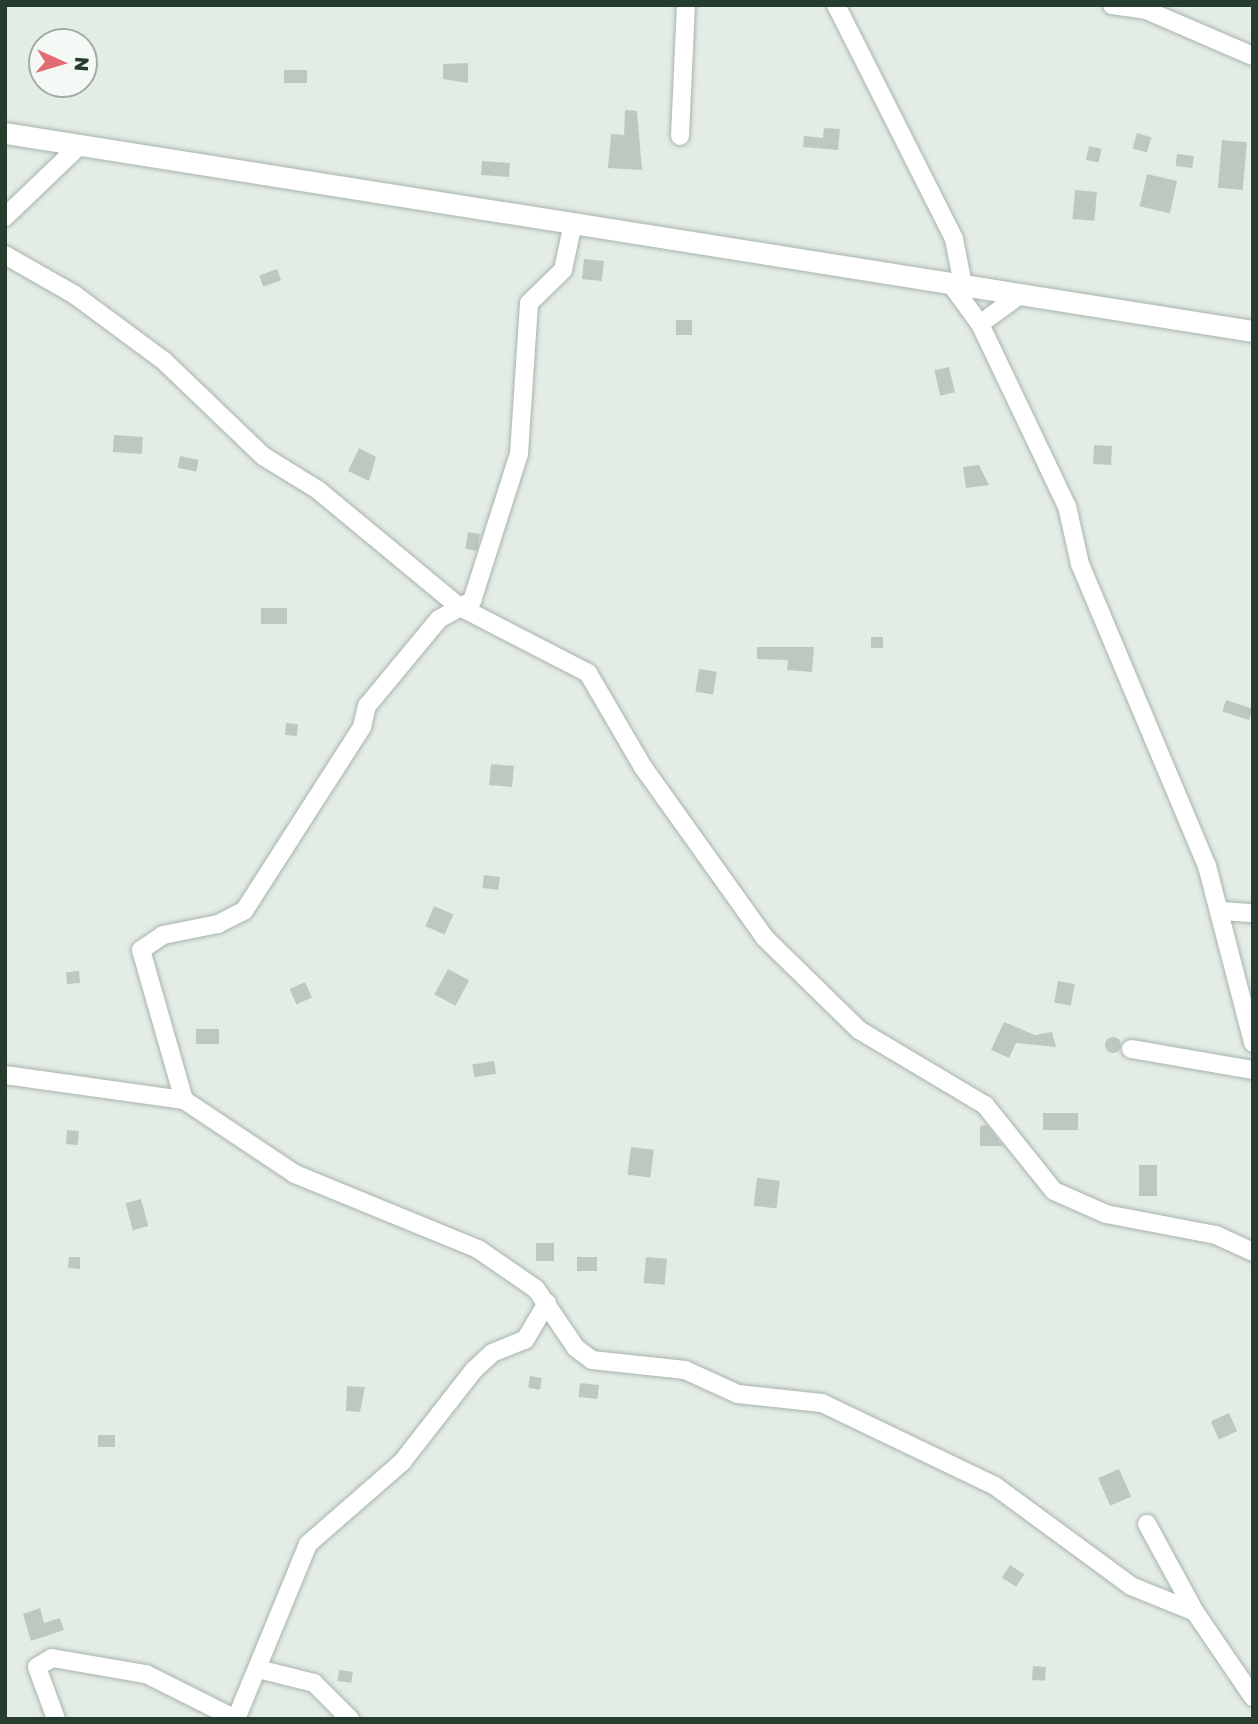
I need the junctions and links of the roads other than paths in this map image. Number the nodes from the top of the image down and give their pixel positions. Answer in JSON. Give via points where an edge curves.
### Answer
{"nodes":[{"id":1,"x":686,"y":5,"type":"edge"},
{"id":2,"x":836,"y":5,"type":"edge"},
{"id":3,"x":1112,"y":5,"type":"edge"},
{"id":4,"x":1253,"y":56,"type":"edge"},
{"id":5,"x":5,"y":133,"type":"edge"},
{"id":6,"x":680,"y":136,"type":"dead end"},
{"id":7,"x":80,"y":145,"type":"junction"},
{"id":8,"x":5,"y":217,"type":"edge"},
{"id":9,"x":573,"y":223,"type":"junction"},
{"id":10,"x":5,"y":255,"type":"edge"},
{"id":11,"x":957,"y":284,"type":"junction"},
{"id":12,"x":1021,"y":294,"type":"junction"},
{"id":13,"x":980,"y":324,"type":"junction"},
{"id":14,"x":1253,"y":331,"type":"edge"},
{"id":15,"x":461,"y":607,"type":"junction"},
{"id":16,"x":1222,"y":911,"type":"junction"},
{"id":17,"x":1253,"y":913,"type":"edge"},
{"id":18,"x":1253,"y":1042,"type":"edge"},
{"id":19,"x":1130,"y":1049,"type":"dead end"},
{"id":20,"x":1253,"y":1070,"type":"edge"},
{"id":21,"x":5,"y":1075,"type":"edge"},
{"id":22,"x":184,"y":1100,"type":"junction"},
{"id":23,"x":1253,"y":1252,"type":"edge"},
{"id":24,"x":547,"y":1303,"type":"junction"},
{"id":25,"x":1147,"y":1524,"type":"dead end"},
{"id":26,"x":1195,"y":1612,"type":"junction"},
{"id":27,"x":258,"y":1669,"type":"junction"},
{"id":28,"x":1253,"y":1697,"type":"edge"},
{"id":29,"x":55,"y":1719,"type":"edge"},
{"id":30,"x":236,"y":1719,"type":"edge"},
{"id":31,"x":350,"y":1719,"type":"edge"}],
"edges":[{"from":1,"to":6,"type":"street"},
{"from":2,"to":11,"type":"street","via":[[954,239]]},
{"from":3,"to":4,"type":"street","via":[[1146,10]]},
{"from":5,"to":7,"type":"street"},
{"from":7,"to":8,"type":"street"},
{"from":7,"to":9,"type":"street"},
{"from":9,"to":11,"type":"street"},
{"from":9,"to":15,"type":"street","via":[[563,270],[529,303],[519,454],[472,601]]},
{"from":10,"to":15,"type":"street","via":[[75,295],[163,360],[262,456],[318,490]]},
{"from":11,"to":12,"type":"street"},
{"from":11,"to":13,"type":"street"},
{"from":12,"to":13,"type":"street"},
{"from":12,"to":14,"type":"street"},
{"from":13,"to":16,"type":"street","via":[[1067,506],[1080,564],[1165,753]]},
{"from":15,"to":22,"type":"street","via":[[439,619],[367,706],[362,727],[244,911],[218,924],[163,935],[141,950]]},
{"from":15,"to":23,"type":"street","via":[[588,673],[643,767],[765,938],[859,1030],[985,1105],[1054,1191],[1106,1214],[1216,1235]]},
{"from":16,"to":17,"type":"street"},
{"from":16,"to":18,"type":"street"},
{"from":19,"to":20,"type":"street"},
{"from":21,"to":22,"type":"street"},
{"from":22,"to":24,"type":"street","via":[[295,1174],[478,1250]]},
{"from":24,"to":26,"type":"street","via":[[576,1348],[592,1360],[685,1370],[738,1394],[822,1403],[995,1486],[1131,1586]]},
{"from":24,"to":27,"type":"street","via":[[525,1340],[492,1353],[401,1462],[308,1544]]},
{"from":25,"to":26,"type":"street"},
{"from":26,"to":28,"type":"street"},
{"from":27,"to":30,"type":"street"},
{"from":27,"to":31,"type":"street","via":[[314,1683]]},
{"from":29,"to":30,"type":"street","via":[[37,1667],[52,1658],[146,1674]]}]}
